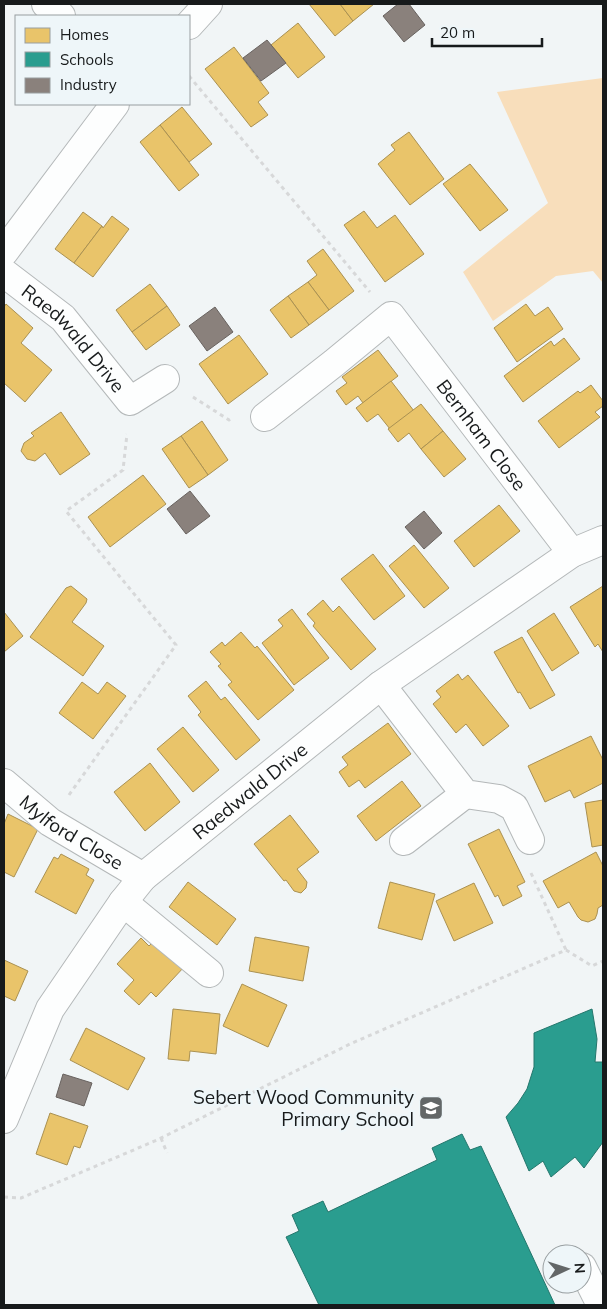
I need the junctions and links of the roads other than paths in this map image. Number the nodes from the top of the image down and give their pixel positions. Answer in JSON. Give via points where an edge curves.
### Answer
{"nodes":[{"id":1,"x":46,"y":4,"type":"edge"},
{"id":2,"x":208,"y":4,"type":"edge"},
{"id":3,"x":60,"y":15,"type":"edge"},
{"id":4,"x":190,"y":23,"type":"edge"},
{"id":5,"x":114,"y":105,"type":"edge"},
{"id":6,"x":4,"y":252,"type":"edge"},
{"id":7,"x":4,"y":273,"type":"edge"},
{"id":8,"x":165,"y":379,"type":"dead end"},
{"id":9,"x":265,"y":417,"type":"dead end"},
{"id":10,"x":603,"y":540,"type":"edge"},
{"id":11,"x":572,"y":553,"type":"junction"},
{"id":12,"x":381,"y":685,"type":"junction"},
{"id":13,"x":4,"y":783,"type":"edge"},
{"id":14,"x":465,"y":794,"type":"junction"},
{"id":15,"x":530,"y":840,"type":"road end"},
{"id":16,"x":404,"y":841,"type":"dead end"},
{"id":17,"x":143,"y":877,"type":"junction"},
{"id":18,"x":123,"y":902,"type":"junction"},
{"id":19,"x":209,"y":973,"type":"dead end"},
{"id":20,"x":4,"y":1119,"type":"edge"},
{"id":21,"x":592,"y":1287,"type":"edge"},
{"id":22,"x":601,"y":1305,"type":"edge"}],
"edges":[{"from":1,"to":3,"type":"street"},
{"from":2,"to":4,"type":"street"},
{"from":5,"to":6,"type":"street"},
{"from":7,"to":8,"type":"street","name":"Raedwald Drive","via":[[63,318],[130,401]]},
{"from":9,"to":11,"type":"street","name":"Bernham Close","via":[[391,316]]},
{"from":10,"to":11,"type":"street","name":"Raedwald Drive"},
{"from":11,"to":12,"type":"street","name":"Raedwald Drive"},
{"from":12,"to":14,"type":"street"},
{"from":12,"to":17,"type":"street","name":"Raedwald Drive"},
{"from":13,"to":17,"type":"street","name":"Mylford Close","via":[[50,822]]},
{"from":14,"to":15,"type":"street","via":[[499,799],[514,807]]},
{"from":14,"to":16,"type":"street"},
{"from":17,"to":18,"type":"street","name":"Raedwald Drive"},
{"from":18,"to":19,"type":"street"},
{"from":18,"to":20,"type":"street","name":"Raedwald Drive","via":[[50,1009]]},
{"from":21,"to":22,"type":"street"}]}
